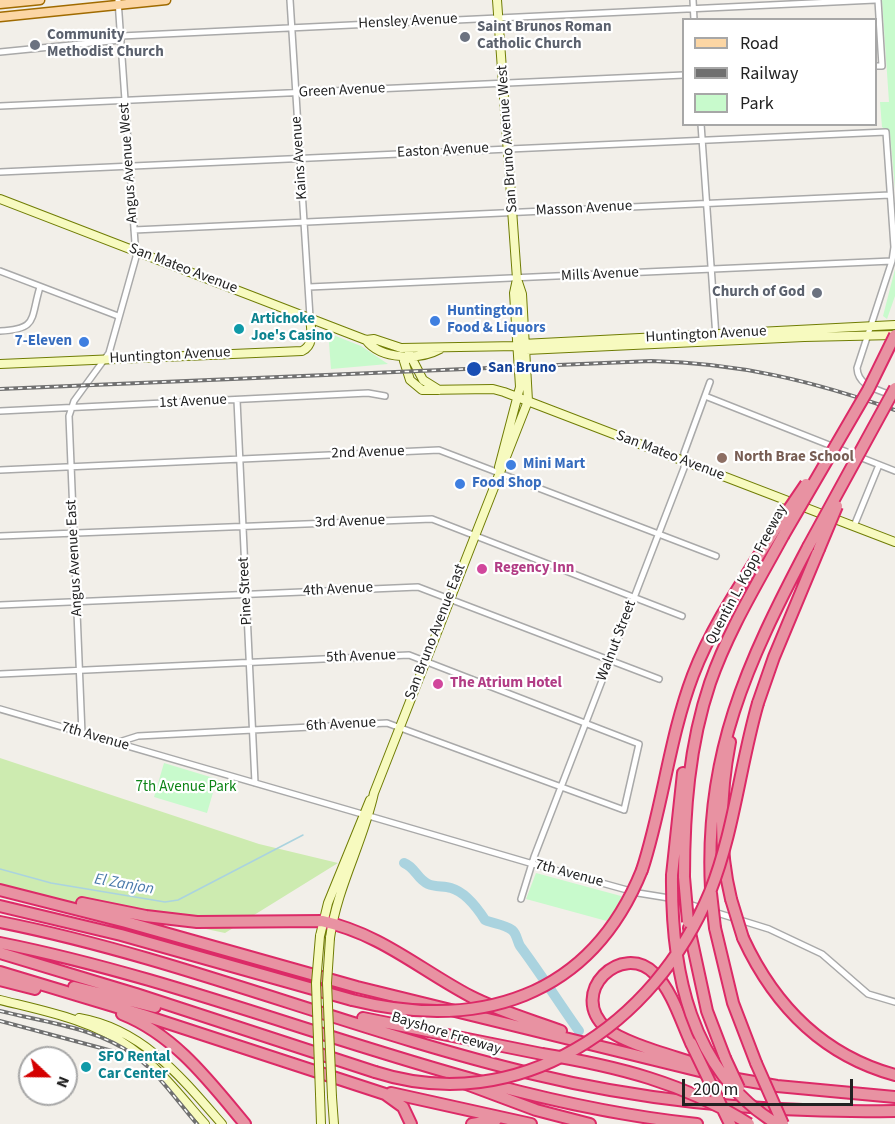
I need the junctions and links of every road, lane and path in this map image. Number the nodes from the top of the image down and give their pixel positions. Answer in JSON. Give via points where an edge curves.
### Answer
{"nodes":[{"id":1,"x":40,"y":0,"type":"edge"},
{"id":2,"x":166,"y":0,"type":"edge"},
{"id":3,"x":290,"y":0,"type":"edge"},
{"id":4,"x":497,"y":0,"type":"edge"},
{"id":5,"x":693,"y":0,"type":"edge"},
{"id":6,"x":877,"y":0,"type":"edge"},
{"id":7,"x":118,"y":2,"type":"edge"},
{"id":8,"x":0,"y":4,"type":"edge"},
{"id":9,"x":694,"y":10,"type":"junction"},
{"id":10,"x":0,"y":17,"type":"edge"},
{"id":11,"x":499,"y":18,"type":"junction"},
{"id":12,"x":694,"y":18,"type":"edge"},
{"id":13,"x":292,"y":27,"type":"junction"},
{"id":14,"x":121,"y":38,"type":"junction"},
{"id":15,"x":0,"y":52,"type":"edge"},
{"id":16,"x":879,"y":66,"type":"edge"},
{"id":17,"x":682,"y":75,"type":"edge"},
{"id":18,"x":504,"y":82,"type":"junction"},
{"id":19,"x":296,"y":94,"type":"junction"},
{"id":20,"x":125,"y":101,"type":"junction"},
{"id":21,"x":0,"y":106,"type":"edge"},
{"id":22,"x":701,"y":126,"type":"edge"},
{"id":23,"x":702,"y":139,"type":"junction"},
{"id":24,"x":508,"y":148,"type":"junction"},
{"id":25,"x":300,"y":159,"type":"junction"},
{"id":26,"x":130,"y":167,"type":"junction"},
{"id":27,"x":0,"y":172,"type":"edge"},
{"id":28,"x":890,"y":195,"type":"junction"},
{"id":29,"x":0,"y":199,"type":"edge"},
{"id":30,"x":707,"y":204,"type":"junction"},
{"id":31,"x":513,"y":213,"type":"junction"},
{"id":32,"x":304,"y":222,"type":"junction"},
{"id":33,"x":134,"y":230,"type":"junction"},
{"id":34,"x":135,"y":251,"type":"junction"},
{"id":35,"x":892,"y":261,"type":"junction"},
{"id":36,"x":711,"y":269,"type":"junction"},
{"id":37,"x":0,"y":271,"type":"edge"},
{"id":38,"x":517,"y":279,"type":"junction"},
{"id":39,"x":40,"y":287,"type":"junction"},
{"id":40,"x":309,"y":287,"type":"junction"},
{"id":41,"x":118,"y":316,"type":"junction"},
{"id":42,"x":310,"y":317,"type":"junction"},
{"id":43,"x":895,"y":325,"type":"edge"},
{"id":44,"x":871,"y":327,"type":"junction"},
{"id":45,"x":0,"y":331,"type":"edge"},
{"id":46,"x":895,"y":335,"type":"edge"},
{"id":47,"x":867,"y":337,"type":"junction"},
{"id":48,"x":716,"y":338,"type":"junction"},
{"id":49,"x":523,"y":346,"type":"junction"},
{"id":50,"x":408,"y":354,"type":"junction"},
{"id":51,"x":105,"y":359,"type":"junction"},
{"id":52,"x":0,"y":364,"type":"edge"},
{"id":53,"x":710,"y":382,"type":"dead end"},
{"id":54,"x":895,"y":387,"type":"edge"},
{"id":55,"x":385,"y":396,"type":"dead end"},
{"id":56,"x":705,"y":396,"type":"junction"},
{"id":57,"x":518,"y":397,"type":"junction"},
{"id":58,"x":895,"y":397,"type":"edge"},
{"id":59,"x":237,"y":400,"type":"junction"},
{"id":60,"x":528,"y":401,"type":"junction"},
{"id":61,"x":70,"y":408,"type":"junction"},
{"id":62,"x":0,"y":411,"type":"edge"},
{"id":63,"x":240,"y":458,"type":"junction"},
{"id":64,"x":683,"y":462,"type":"junction"},
{"id":65,"x":879,"y":465,"type":"junction"},
{"id":66,"x":70,"y":467,"type":"junction"},
{"id":67,"x":0,"y":470,"type":"edge"},
{"id":68,"x":498,"y":471,"type":"junction"},
{"id":69,"x":895,"y":471,"type":"edge"},
{"id":70,"x":243,"y":526,"type":"junction"},
{"id":71,"x":854,"y":526,"type":"junction"},
{"id":72,"x":73,"y":532,"type":"junction"},
{"id":73,"x":658,"y":534,"type":"junction"},
{"id":74,"x":778,"y":534,"type":"junction"},
{"id":75,"x":473,"y":535,"type":"junction"},
{"id":76,"x":0,"y":536,"type":"edge"},
{"id":77,"x":895,"y":542,"type":"edge"},
{"id":78,"x":814,"y":548,"type":"junction"},
{"id":79,"x":716,"y":556,"type":"dead end"},
{"id":80,"x":246,"y":594,"type":"junction"},
{"id":81,"x":634,"y":596,"type":"junction"},
{"id":82,"x":449,"y":599,"type":"junction"},
{"id":83,"x":77,"y":601,"type":"junction"},
{"id":84,"x":0,"y":605,"type":"edge"},
{"id":85,"x":682,"y":616,"type":"dead end"},
{"id":86,"x":609,"y":659,"type":"junction"},
{"id":87,"x":753,"y":659,"type":"junction"},
{"id":88,"x":250,"y":662,"type":"junction"},
{"id":89,"x":425,"y":662,"type":"junction"},
{"id":90,"x":80,"y":669,"type":"junction"},
{"id":91,"x":0,"y":674,"type":"edge"},
{"id":92,"x":659,"y":679,"type":"dead end"},
{"id":93,"x":710,"y":684,"type":"junction"},
{"id":94,"x":0,"y":709,"type":"edge"},
{"id":95,"x":585,"y":724,"type":"junction"},
{"id":96,"x":400,"y":726,"type":"junction"},
{"id":97,"x":253,"y":729,"type":"junction"},
{"id":98,"x":82,"y":734,"type":"junction"},
{"id":99,"x":116,"y":743,"type":"junction"},
{"id":100,"x":255,"y":783,"type":"junction"},
{"id":101,"x":561,"y":786,"type":"junction"},
{"id":102,"x":624,"y":810,"type":"joint"},
{"id":103,"x":365,"y":815,"type":"junction"},
{"id":104,"x":534,"y":864,"type":"junction"},
{"id":105,"x":0,"y":885,"type":"edge"},
{"id":106,"x":0,"y":890,"type":"edge"},
{"id":107,"x":521,"y":899,"type":"dead end"},
{"id":108,"x":0,"y":900,"type":"edge"},
{"id":109,"x":0,"y":906,"type":"edge"},
{"id":110,"x":0,"y":922,"type":"edge"},
{"id":111,"x":327,"y":922,"type":"junction"},
{"id":112,"x":0,"y":943,"type":"edge"},
{"id":113,"x":150,"y":943,"type":"junction"},
{"id":114,"x":0,"y":953,"type":"edge"},
{"id":115,"x":0,"y":970,"type":"edge"},
{"id":116,"x":18,"y":975,"type":"junction"},
{"id":117,"x":0,"y":980,"type":"edge"},
{"id":118,"x":0,"y":1000,"type":"edge"},
{"id":119,"x":287,"y":1002,"type":"junction"},
{"id":120,"x":895,"y":1002,"type":"edge"},
{"id":121,"x":53,"y":1014,"type":"junction"},
{"id":122,"x":591,"y":1044,"type":"junction"},
{"id":123,"x":291,"y":1045,"type":"junction"},
{"id":124,"x":411,"y":1061,"type":"junction"},
{"id":125,"x":895,"y":1075,"type":"edge"},
{"id":126,"x":338,"y":1079,"type":"junction"},
{"id":127,"x":796,"y":1088,"type":"junction"},
{"id":128,"x":895,"y":1097,"type":"edge"},
{"id":129,"x":895,"y":1111,"type":"edge"},
{"id":130,"x":205,"y":1124,"type":"edge"},
{"id":131,"x":222,"y":1124,"type":"edge"},
{"id":132,"x":245,"y":1124,"type":"edge"},
{"id":133,"x":321,"y":1124,"type":"edge"},
{"id":134,"x":334,"y":1124,"type":"edge"},
{"id":135,"x":411,"y":1124,"type":"edge"},
{"id":136,"x":472,"y":1124,"type":"edge"},
{"id":137,"x":529,"y":1124,"type":"edge"},
{"id":138,"x":590,"y":1124,"type":"edge"},
{"id":139,"x":698,"y":1124,"type":"edge"},
{"id":140,"x":730,"y":1124,"type":"edge"},
{"id":141,"x":749,"y":1124,"type":"edge"},
{"id":142,"x":756,"y":1124,"type":"edge"},
{"id":143,"x":777,"y":1124,"type":"edge"},
{"id":144,"x":784,"y":1124,"type":"edge"}],
"edges":[{"from":1,"to":8,"type":"main road"},
{"from":2,"to":7,"type":"main road"},
{"from":3,"to":13,"type":"street","name":"Kains Avenue"},
{"from":4,"to":11,"type":"street","name":"San Bruno Avenue West"},
{"from":5,"to":9,"type":"street"},
{"from":6,"to":9,"type":"street","name":"Hensley Avenue"},
{"from":6,"to":16,"type":"street"},
{"from":7,"to":10,"type":"main road"},
{"from":7,"to":14,"type":"street","name":"Angus Avenue West"},
{"from":9,"to":11,"type":"street","name":"Hensley Avenue"},
{"from":9,"to":12,"type":"street"},
{"from":11,"to":13,"type":"street","name":"Hensley Avenue"},
{"from":11,"to":18,"type":"street","name":"San Bruno Avenue West"},
{"from":13,"to":14,"type":"street","name":"Hensley Avenue"},
{"from":13,"to":19,"type":"street","name":"Kains Avenue"},
{"from":14,"to":15,"type":"street","name":"Hensley Avenue"},
{"from":14,"to":20,"type":"street","name":"Angus Avenue West"},
{"from":17,"to":18,"type":"street","name":"Green Avenue"},
{"from":18,"to":19,"type":"street","name":"Green Avenue"},
{"from":18,"to":24,"type":"street","name":"San Bruno Avenue West"},
{"from":19,"to":20,"type":"street","name":"Green Avenue"},
{"from":19,"to":25,"type":"street","name":"Kains Avenue"},
{"from":20,"to":21,"type":"street","name":"Green Avenue"},
{"from":20,"to":26,"type":"street","name":"Angus Avenue West"},
{"from":22,"to":23,"type":"street"},
{"from":23,"to":24,"type":"street","name":"Easton Avenue"},
{"from":23,"to":28,"type":"street","name":"Easton Avenue","via":[[886,132]]},
{"from":23,"to":30,"type":"street"},
{"from":24,"to":25,"type":"street","name":"Easton Avenue"},
{"from":24,"to":31,"type":"street","name":"San Bruno Avenue West"},
{"from":25,"to":26,"type":"street","name":"Easton Avenue"},
{"from":25,"to":32,"type":"street","name":"Kains Avenue"},
{"from":26,"to":27,"type":"street","name":"Easton Avenue"},
{"from":26,"to":33,"type":"street","name":"Angus Avenue West"},
{"from":28,"to":30,"type":"street","name":"Masson Avenue"},
{"from":28,"to":35,"type":"street"},
{"from":29,"to":34,"type":"street","name":"San Mateo Avenue"},
{"from":30,"to":31,"type":"street","name":"Masson Avenue"},
{"from":30,"to":36,"type":"street"},
{"from":31,"to":32,"type":"street","name":"Masson Avenue"},
{"from":31,"to":38,"type":"street","name":"San Bruno Avenue West"},
{"from":32,"to":33,"type":"street","name":"Masson Avenue"},
{"from":32,"to":40,"type":"street","name":"Kains Avenue"},
{"from":33,"to":34,"type":"street","name":"Angus Avenue West"},
{"from":34,"to":41,"type":"street","name":"Angus Avenue West"},
{"from":34,"to":42,"type":"street","name":"San Mateo Avenue"},
{"from":35,"to":36,"type":"street","name":"Mills Avenue"},
{"from":35,"to":44,"type":"street"},
{"from":36,"to":38,"type":"street","name":"Mills Avenue"},
{"from":36,"to":48,"type":"street"},
{"from":37,"to":39,"type":"street"},
{"from":38,"to":40,"type":"street","name":"Mills Avenue"},
{"from":38,"to":49,"type":"street","name":"San Bruno Avenue West","via":[[514,293]]},
{"from":39,"to":41,"type":"street"},
{"from":39,"to":45,"type":"street","via":[[29,325],[23,330]]},
{"from":40,"to":42,"type":"street","name":"Kains Avenue"},
{"from":41,"to":51,"type":"street","name":"Angus Avenue West"},
{"from":42,"to":50,"type":"street","name":"San Mateo Avenue","via":[[366,340],[371,346]]},
{"from":42,"to":51,"type":"street","name":"Huntington Avenue","via":[[311,342],[302,351]]},
{"from":43,"to":44,"type":"street","name":"Huntington Avenue"},
{"from":44,"to":47,"type":"street"},
{"from":44,"to":48,"type":"street","name":"Huntington Avenue"},
{"from":46,"to":47,"type":"street","name":"Huntington Avenue"},
{"from":46,"to":74,"type":"highway","bridge":true,"via":[[855,412]]},
{"from":47,"to":48,"type":"street","name":"Huntington Avenue"},
{"from":47,"to":58,"type":"street","via":[[857,368],[860,379]]},
{"from":48,"to":49,"type":"street","name":"Huntington Avenue"},
{"from":49,"to":50,"type":"street","name":"Huntington Avenue"},
{"from":49,"to":57,"type":"street","name":"San Bruno Avenue West"},
{"from":49,"to":60,"type":"street","name":"San Bruno Avenue West"},
{"from":50,"to":57,"type":"street","name":"San Mateo Avenue","via":[[404,361],[411,383],[425,391],[493,389]]},
{"from":51,"to":52,"type":"street","name":"Huntington Avenue"},
{"from":51,"to":61,"type":"street","name":"Angus Avenue West"},
{"from":53,"to":56,"type":"street","name":"Walnut Street"},
{"from":54,"to":78,"type":"highway","bridge":true},
{"from":55,"to":59,"type":"street","name":"1st Avenue","via":[[368,393]]},
{"from":56,"to":64,"type":"street","name":"Walnut Street"},
{"from":56,"to":65,"type":"street"},
{"from":57,"to":60,"type":"street","name":"San Mateo Avenue"},
{"from":57,"to":68,"type":"street","name":"San Bruno Avenue East","via":[[504,437]]},
{"from":59,"to":61,"type":"street","name":"1st Avenue"},
{"from":59,"to":63,"type":"street","name":"Pine Street"},
{"from":60,"to":64,"type":"street","name":"San Mateo Avenue"},
{"from":60,"to":68,"type":"street","name":"San Bruno Avenue East"},
{"from":61,"to":62,"type":"street","name":"1st Avenue"},
{"from":61,"to":66,"type":"street","name":"Angus Avenue East"},
{"from":63,"to":66,"type":"street","name":"2nd Avenue"},
{"from":63,"to":68,"type":"street","name":"2nd Avenue","via":[[440,450]]},
{"from":63,"to":70,"type":"street","name":"Pine Street"},
{"from":64,"to":71,"type":"street","name":"San Mateo Avenue"},
{"from":64,"to":73,"type":"street","name":"Walnut Street"},
{"from":65,"to":69,"type":"street"},
{"from":65,"to":71,"type":"street"},
{"from":66,"to":67,"type":"street","name":"2nd Avenue"},
{"from":66,"to":72,"type":"street","name":"Angus Avenue East"},
{"from":68,"to":73,"type":"street","name":"2nd Avenue"},
{"from":68,"to":75,"type":"street","name":"San Bruno Avenue East"},
{"from":70,"to":72,"type":"street","name":"3rd Avenue"},
{"from":70,"to":75,"type":"street","name":"3rd Avenue","via":[[432,519]]},
{"from":70,"to":80,"type":"street","name":"Pine Street"},
{"from":71,"to":77,"type":"street","name":"San Mateo Avenue"},
{"from":72,"to":76,"type":"street","name":"3rd Avenue"},
{"from":72,"to":83,"type":"street","name":"Angus Avenue East"},
{"from":73,"to":79,"type":"street","name":"2nd Avenue"},
{"from":73,"to":81,"type":"street","name":"Walnut Street"},
{"from":74,"to":93,"type":"highway","name":"Quentin L. Kopp Freeway"},
{"from":74,"to":113,"type":"highway","bridge":true,"via":[[726,608],[693,676],[642,870],[625,905],[597,944],[561,975],[529,993],[476,1010],[438,1013],[352,1000]]},
{"from":75,"to":81,"type":"street","name":"3rd Avenue"},
{"from":75,"to":82,"type":"street","name":"San Bruno Avenue East"},
{"from":78,"to":87,"type":"highway"},
{"from":78,"to":123,"type":"highway","bridge":true,"via":[[758,703],[725,846],[709,893],[677,952],[634,1004],[565,1055],[508,1078],[472,1085],[436,1085],[375,1072]]},
{"from":80,"to":82,"type":"street","name":"4th Avenue","via":[[418,587]]},
{"from":80,"to":83,"type":"street","name":"4th Avenue"},
{"from":80,"to":88,"type":"street","name":"Pine Street"},
{"from":81,"to":85,"type":"street","name":"3rd Avenue"},
{"from":81,"to":86,"type":"street","name":"Walnut Street"},
{"from":82,"to":86,"type":"street","name":"4th Avenue"},
{"from":82,"to":89,"type":"street","name":"San Bruno Avenue East"},
{"from":83,"to":84,"type":"street","name":"4th Avenue"},
{"from":83,"to":90,"type":"street","name":"Angus Avenue East"},
{"from":86,"to":92,"type":"street","name":"4th Avenue"},
{"from":86,"to":95,"type":"street","name":"Walnut Street"},
{"from":87,"to":125,"type":"highway","bridge":true,"via":[[732,732],[723,791],[722,846],[731,899],[743,938],[772,991],[807,1029],[844,1055]]},
{"from":87,"to":144,"type":"highway","bridge":true,"via":[[717,769],[710,831],[711,890],[715,928],[733,1003]]},
{"from":88,"to":89,"type":"street","name":"5th Avenue","via":[[409,656]]},
{"from":88,"to":90,"type":"street","name":"5th Avenue"},
{"from":88,"to":97,"type":"street","name":"Pine Street"},
{"from":89,"to":95,"type":"street","name":"5th Avenue"},
{"from":89,"to":96,"type":"street","name":"San Bruno Avenue East"},
{"from":90,"to":91,"type":"street","name":"5th Avenue"},
{"from":90,"to":98,"type":"street","name":"Angus Avenue East"},
{"from":93,"to":142,"type":"highway","name":"Quentin L. Kopp Freeway","bridge":true,"via":[[688,783],[684,877],[688,922],[700,987],[725,1058]]},
{"from":93,"to":143,"type":"highway","bridge":true,"via":[[681,781],[672,874],[676,962],[698,1034],[729,1082]]},
{"from":94,"to":98,"type":"street","name":"7th Avenue"},
{"from":95,"to":101,"type":"street","name":"Walnut Street"},
{"from":95,"to":102,"type":"street","name":"5th Avenue","via":[[639,744]]},
{"from":96,"to":97,"type":"street","name":"6th Avenue","via":[[387,723]]},
{"from":96,"to":101,"type":"street","name":"6th Avenue"},
{"from":96,"to":103,"type":"street","name":"San Bruno Avenue East"},
{"from":97,"to":99,"type":"street","name":"6th Avenue","via":[[138,735]]},
{"from":97,"to":100,"type":"street","name":"Pine Street"},
{"from":98,"to":99,"type":"street","name":"7th Avenue"},
{"from":99,"to":100,"type":"street","name":"7th Avenue"},
{"from":100,"to":103,"type":"street","name":"7th Avenue"},
{"from":101,"to":102,"type":"street","name":"6th Avenue"},
{"from":101,"to":104,"type":"street","name":"Walnut Street"},
{"from":103,"to":104,"type":"street","name":"7th Avenue"},
{"from":103,"to":111,"type":"street","name":"San Bruno Avenue East"},
{"from":104,"to":107,"type":"street","name":"Walnut Street"},
{"from":104,"to":120,"type":"street","name":"7th Avenue","via":[[669,898],[769,929],[822,954],[868,994]]},
{"from":105,"to":111,"type":"highway","via":[[170,920],[221,924]]},
{"from":106,"to":122,"type":"highway","via":[[357,987]]},
{"from":108,"to":113,"type":"highway","via":[[120,929]]},
{"from":109,"to":113,"type":"highway"},
{"from":110,"to":119,"type":"highway","name":"Bayshore Freeway","via":[[104,947]]},
{"from":111,"to":122,"type":"highway","via":[[385,943],[484,1003]]},
{"from":111,"to":133,"type":"street","name":"San Bruno Avenue East","bridge":true,"via":[[320,936],[316,988]]},
{"from":111,"to":134,"type":"street","name":"San Bruno Avenue East","bridge":true},
{"from":112,"to":124,"type":"highway","via":[[103,968]]},
{"from":114,"to":123,"type":"highway"},
{"from":115,"to":116,"type":"highway"},
{"from":116,"to":123,"type":"highway","via":[[141,1003]]},
{"from":116,"to":126,"type":"highway"},
{"from":117,"to":132,"type":"highway","via":[[120,1014],[148,1027],[181,1053]]},
{"from":118,"to":121,"type":"street"},
{"from":119,"to":129,"type":"highway","name":"Bayshore Freeway","via":[[505,1067],[615,1092],[761,1109]]},
{"from":119,"to":141,"type":"highway","bridge":true,"via":[[613,1066],[698,1096]]},
{"from":121,"to":130,"type":"street","via":[[97,1029],[129,1046],[159,1072]]},
{"from":121,"to":131,"type":"street","via":[[93,1021],[141,1043],[177,1072]]},
{"from":122,"to":127,"type":"highway","via":[[720,1076]]},
{"from":124,"to":138,"type":"highway","via":[[504,1098]]},
{"from":124,"to":139,"type":"highway","via":[[556,1101]]},
{"from":126,"to":135,"type":"highway","via":[[393,1098],[406,1110]]},
{"from":126,"to":137,"type":"highway"},
{"from":127,"to":128,"type":"highway"},
{"from":127,"to":140,"type":"highway","bridge":true,"via":[[713,1069],[611,1032],[593,1008],[598,981],[609,970],[637,964],[650,969],[662,984],[691,1043]]},
{"from":136,"to":137,"type":"highway","via":[[495,1120]]}]}
